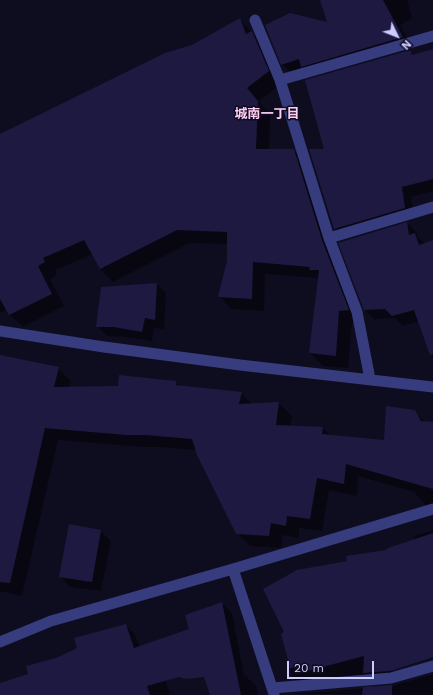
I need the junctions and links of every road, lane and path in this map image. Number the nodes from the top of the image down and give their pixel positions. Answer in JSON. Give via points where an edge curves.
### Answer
{"nodes":[{"id":1,"x":255,"y":20,"type":"dead end"},
{"id":2,"x":433,"y":36,"type":"edge"},
{"id":3,"x":280,"y":80,"type":"junction"},
{"id":4,"x":433,"y":207,"type":"edge"},
{"id":5,"x":330,"y":238,"type":"junction"},
{"id":6,"x":0,"y":331,"type":"edge"},
{"id":7,"x":370,"y":379,"type":"junction"},
{"id":8,"x":433,"y":387,"type":"edge"},
{"id":9,"x":433,"y":509,"type":"edge"},
{"id":10,"x":233,"y":569,"type":"junction"},
{"id":11,"x":0,"y":642,"type":"edge"},
{"id":12,"x":433,"y":666,"type":"edge"},
{"id":13,"x":274,"y":692,"type":"edge"}],
"edges":[{"from":1,"to":3,"type":"street"},
{"from":2,"to":3,"type":"street"},
{"from":3,"to":5,"type":"street"},
{"from":4,"to":5,"type":"street"},
{"from":5,"to":7,"type":"street","via":[[357,312]]},
{"from":6,"to":7,"type":"street","via":[[240,365]]},
{"from":7,"to":8,"type":"street"},
{"from":9,"to":10,"type":"street"},
{"from":10,"to":11,"type":"street","via":[[51,621]]},
{"from":10,"to":13,"type":"street"},
{"from":12,"to":13,"type":"street","via":[[391,678]]}]}
